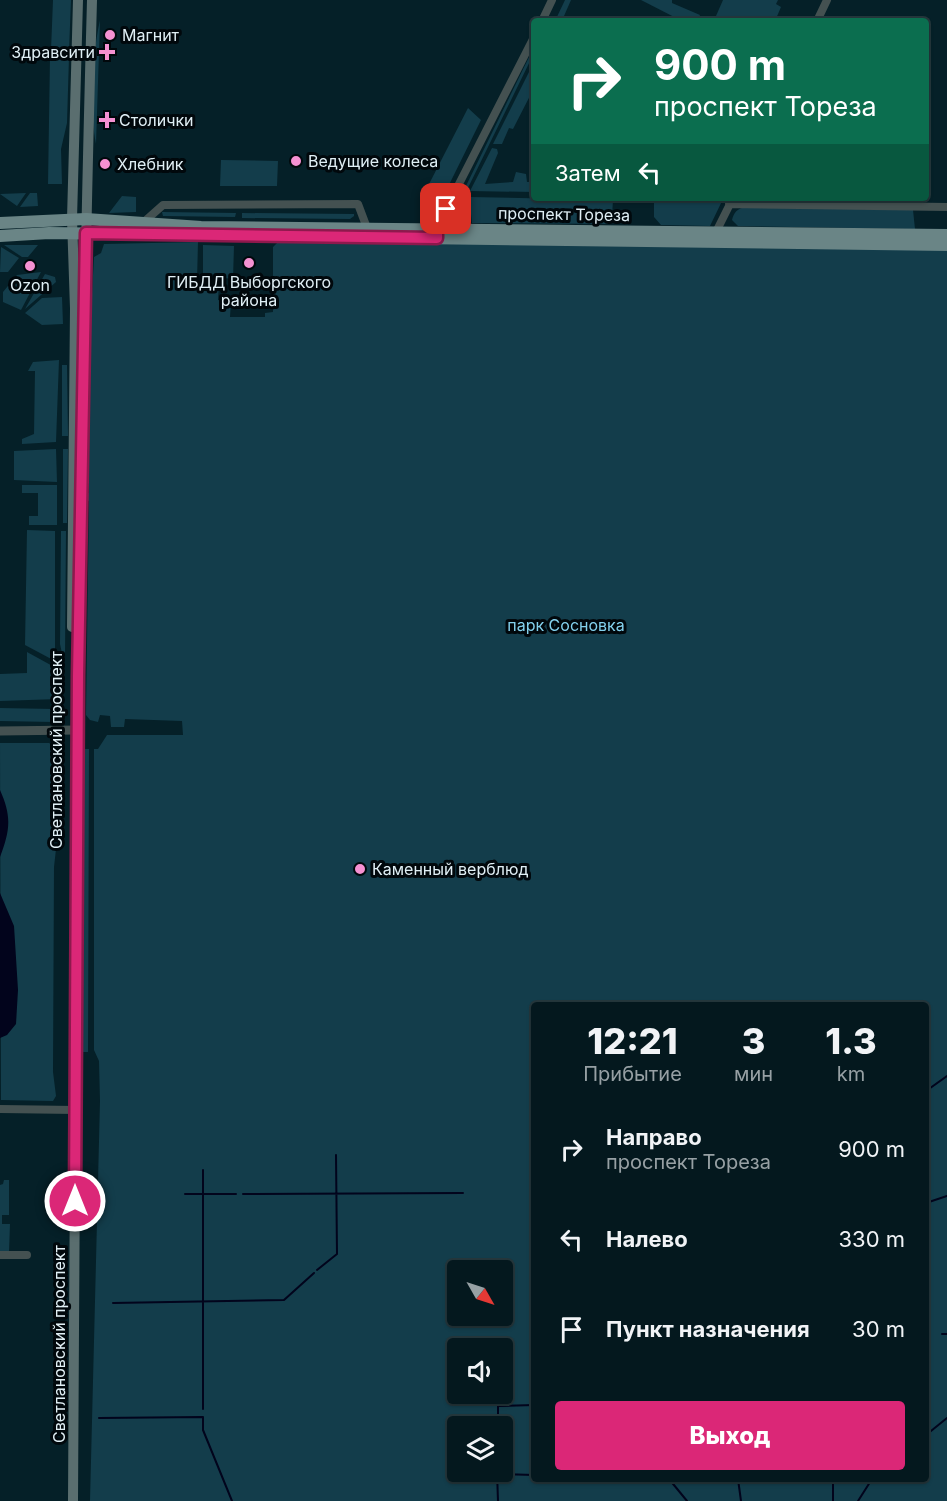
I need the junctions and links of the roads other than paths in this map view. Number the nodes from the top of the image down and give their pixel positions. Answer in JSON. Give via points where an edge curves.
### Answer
{"nodes":[{"id":1,"x":78,"y":0,"type":"edge"},
{"id":2,"x":92,"y":0,"type":"edge"},
{"id":3,"x":552,"y":0,"type":"edge"},
{"id":4,"x":827,"y":0,"type":"edge"},
{"id":5,"x":543,"y":18,"type":"edge"},
{"id":6,"x":818,"y":18,"type":"edge"},
{"id":7,"x":531,"y":42,"type":"edge"},
{"id":8,"x":731,"y":201,"type":"edge"},
{"id":9,"x":947,"y":207,"type":"edge"},
{"id":10,"x":72,"y":219,"type":"junction"},
{"id":11,"x":86,"y":219,"type":"junction"},
{"id":12,"x":145,"y":221,"type":"junction"},
{"id":13,"x":1,"y":222,"type":"edge"},
{"id":14,"x":367,"y":228,"type":"junction"},
{"id":15,"x":716,"y":232,"type":"junction"},
{"id":16,"x":72,"y":233,"type":"junction"},
{"id":17,"x":86,"y":233,"type":"junction"},
{"id":18,"x":437,"y":233,"type":"junction"},
{"id":19,"x":947,"y":235,"type":"edge"},
{"id":20,"x":0,"y":236,"type":"edge"},
{"id":21,"x":947,"y":245,"type":"edge"},
{"id":22,"x":0,"y":730,"type":"edge"},
{"id":23,"x":74,"y":730,"type":"junction"},
{"id":24,"x":0,"y":1109,"type":"edge"},
{"id":25,"x":72,"y":1109,"type":"junction"},
{"id":26,"x":0,"y":1255,"type":"edge"},
{"id":27,"x":27,"y":1255,"type":"dead end"},
{"id":28,"x":66,"y":1501,"type":"edge"},
{"id":29,"x":73,"y":1501,"type":"edge"}],
"edges":[{"from":1,"to":10,"type":"main road","name":"Светлановский проспект"},
{"from":2,"to":11,"type":"main road","name":"Светлановский проспект"},
{"from":3,"to":5,"type":"street"},
{"from":4,"to":6,"type":"street"},
{"from":7,"to":18,"type":"street","via":[[502,103],[492,114]]},
{"from":8,"to":9,"type":"street"},
{"from":8,"to":15,"type":"street"},
{"from":10,"to":11,"type":"main road","name":"проспект Тореза"},
{"from":10,"to":13,"type":"main road","name":"проспект Тореза"},
{"from":10,"to":16,"type":"main road","name":"Светлановский проспект"},
{"from":11,"to":12,"type":"main road","name":"проспект Тореза"},
{"from":11,"to":17,"type":"main road","name":"Светлановский проспект"},
{"from":12,"to":14,"type":"main road","name":"проспект Тореза","via":[[201,226]]},
{"from":12,"to":14,"type":"street","via":[[163,205],[358,204]]},
{"from":14,"to":18,"type":"main road","name":"проспект Тореза"},
{"from":15,"to":18,"type":"main road","name":"проспект Тореза"},
{"from":15,"to":19,"type":"main road","name":"проспект Тореза"},
{"from":16,"to":17,"type":"main road","name":"проспект Тореза"},
{"from":16,"to":20,"type":"main road","name":"проспект Тореза"},
{"from":16,"to":23,"type":"main road","name":"Светлановский проспект"},
{"from":17,"to":18,"type":"main road","name":"проспект Тореза"},
{"from":17,"to":23,"type":"main road","name":"Светлановский проспект"},
{"from":18,"to":21,"type":"main road","name":"проспект Тореза"},
{"from":22,"to":23,"type":"street"},
{"from":23,"to":25,"type":"main road","name":"Светлановский проспект"},
{"from":24,"to":25,"type":"street"},
{"from":25,"to":28,"type":"main road","name":"Светлановский проспект"},
{"from":25,"to":29,"type":"main road","name":"Светлановский проспект"},
{"from":26,"to":27,"type":"street"}]}
